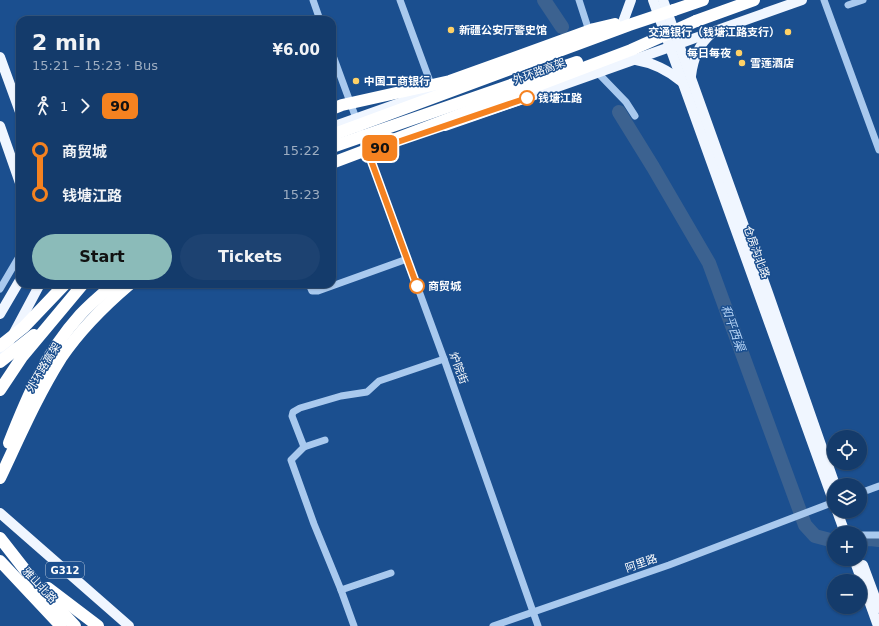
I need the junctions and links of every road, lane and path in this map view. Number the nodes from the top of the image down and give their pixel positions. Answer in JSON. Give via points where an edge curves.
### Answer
{"nodes":[{"id":1,"x":313,"y":0,"type":"edge"},
{"id":2,"x":400,"y":0,"type":"edge"},
{"id":3,"x":579,"y":0,"type":"edge"},
{"id":4,"x":631,"y":0,"type":"edge"},
{"id":5,"x":685,"y":0,"type":"edge"},
{"id":6,"x":703,"y":0,"type":"edge"},
{"id":7,"x":754,"y":0,"type":"edge"},
{"id":8,"x":802,"y":0,"type":"edge"},
{"id":9,"x":824,"y":0,"type":"edge"},
{"id":10,"x":863,"y":0,"type":"edge"},
{"id":11,"x":662,"y":5,"type":"edge"},
{"id":12,"x":848,"y":5,"type":"dead end"},
{"id":13,"x":319,"y":16,"type":"edge"},
{"id":14,"x":696,"y":21,"type":"junction"},
{"id":15,"x":623,"y":22,"type":"junction"},
{"id":16,"x":715,"y":31,"type":"junction"},
{"id":17,"x":590,"y":34,"type":"junction"},
{"id":18,"x":674,"y":45,"type":"junction"},
{"id":19,"x":0,"y":57,"type":"edge"},
{"id":20,"x":634,"y":60,"type":"junction"},
{"id":21,"x":336,"y":64,"type":"edge"},
{"id":22,"x":598,"y":73,"type":"junction"},
{"id":23,"x":687,"y":81,"type":"junction"},
{"id":24,"x":434,"y":91,"type":"junction"},
{"id":25,"x":16,"y":101,"type":"edge"},
{"id":26,"x":336,"y":107,"type":"edge"},
{"id":27,"x":635,"y":116,"type":"dead end"},
{"id":28,"x":355,"y":118,"type":"junction"},
{"id":29,"x":336,"y":125,"type":"edge"},
{"id":30,"x":0,"y":126,"type":"edge"},
{"id":31,"x":336,"y":134,"type":"edge"},
{"id":32,"x":336,"y":146,"type":"edge"},
{"id":33,"x":879,"y":150,"type":"edge"},
{"id":34,"x":368,"y":152,"type":"junction"},
{"id":35,"x":336,"y":162,"type":"edge"},
{"id":36,"x":336,"y":163,"type":"edge"},
{"id":37,"x":16,"y":172,"type":"edge"},
{"id":38,"x":407,"y":259,"type":"junction"},
{"id":39,"x":16,"y":262,"type":"edge"},
{"id":40,"x":336,"y":285,"type":"edge"},
{"id":41,"x":16,"y":287,"type":"edge"},
{"id":42,"x":38,"y":288,"type":"edge"},
{"id":43,"x":61,"y":288,"type":"edge"},
{"id":44,"x":79,"y":288,"type":"edge"},
{"id":45,"x":80,"y":288,"type":"edge"},
{"id":46,"x":110,"y":288,"type":"edge"},
{"id":47,"x":125,"y":288,"type":"edge"},
{"id":48,"x":311,"y":288,"type":"edge"},
{"id":49,"x":326,"y":288,"type":"edge"},
{"id":50,"x":0,"y":289,"type":"edge"},
{"id":51,"x":0,"y":314,"type":"edge"},
{"id":52,"x":0,"y":346,"type":"edge"},
{"id":53,"x":444,"y":359,"type":"junction"},
{"id":54,"x":0,"y":360,"type":"edge"},
{"id":55,"x":0,"y":390,"type":"edge"},
{"id":56,"x":325,"y":440,"type":"dead end"},
{"id":57,"x":304,"y":447,"type":"junction"},
{"id":58,"x":0,"y":460,"type":"edge"},
{"id":59,"x":0,"y":478,"type":"edge"},
{"id":60,"x":832,"y":478,"type":"edge"},
{"id":61,"x":827,"y":483,"type":"edge"},
{"id":62,"x":879,"y":486,"type":"edge"},
{"id":63,"x":867,"y":490,"type":"edge"},
{"id":64,"x":827,"y":506,"type":"edge"},
{"id":65,"x":0,"y":514,"type":"edge"},
{"id":66,"x":867,"y":535,"type":"edge"},
{"id":67,"x":879,"y":535,"type":"edge"},
{"id":68,"x":0,"y":538,"type":"edge"},
{"id":69,"x":0,"y":562,"type":"edge"},
{"id":70,"x":857,"y":566,"type":"edge"},
{"id":71,"x":864,"y":566,"type":"edge"},
{"id":72,"x":24,"y":569,"type":"junction"},
{"id":73,"x":391,"y":573,"type":"dead end"},
{"id":74,"x":341,"y":590,"type":"junction"},
{"id":75,"x":879,"y":608,"type":"edge"},
{"id":76,"x":533,"y":612,"type":"junction"},
{"id":77,"x":61,"y":626,"type":"edge"},
{"id":78,"x":75,"y":626,"type":"edge"},
{"id":79,"x":98,"y":626,"type":"edge"},
{"id":80,"x":129,"y":626,"type":"edge"},
{"id":81,"x":354,"y":626,"type":"edge"},
{"id":82,"x":493,"y":626,"type":"edge"},
{"id":83,"x":538,"y":626,"type":"edge"},
{"id":84,"x":878,"y":626,"type":"edge"}],
"edges":[{"from":1,"to":13,"type":"street"},
{"from":2,"to":24,"type":"street"},
{"from":3,"to":17,"type":"street"},
{"from":4,"to":15,"type":"main road"},
{"from":5,"to":11,"type":"main road"},
{"from":6,"to":11,"type":"highway","name":"外环路高架"},
{"from":7,"to":14,"type":"highway","name":"外环路高架"},
{"from":8,"to":16,"type":"main road"},
{"from":9,"to":33,"type":"street"},
{"from":10,"to":12,"type":"street"},
{"from":11,"to":15,"type":"main road"},
{"from":11,"to":18,"type":"main road","name":"仓房沟北路"},
{"from":11,"to":26,"type":"highway","name":"外环路高架","bridge":true,"via":[[450,81]]},
{"from":11,"to":31,"type":"highway","bridge":true,"via":[[621,28]]},
{"from":14,"to":32,"type":"highway","bridge":true},
{"from":14,"to":35,"type":"highway","name":"外环路高架","bridge":true,"via":[[631,50]]},
{"from":15,"to":17,"type":"main road"},
{"from":16,"to":18,"type":"main road"},
{"from":16,"to":23,"type":"main road","via":[[703,41]]},
{"from":17,"to":24,"type":"main road"},
{"from":18,"to":20,"type":"main road"},
{"from":18,"to":23,"type":"main road","name":"仓房沟北路"},
{"from":19,"to":25,"type":"main road"},
{"from":20,"to":22,"type":"main road"},
{"from":20,"to":23,"type":"main road","via":[[650,63]]},
{"from":21,"to":28,"type":"street","name":"炉院街"},
{"from":22,"to":27,"type":"street","via":[[626,102]]},
{"from":22,"to":34,"type":"main road"},
{"from":23,"to":60,"type":"main road","name":"仓房沟北路"},
{"from":23,"to":61,"type":"main road","name":"仓房沟北路"},
{"from":24,"to":28,"type":"main road"},
{"from":28,"to":29,"type":"main road"},
{"from":28,"to":34,"type":"street","name":"炉院街"},
{"from":30,"to":37,"type":"main road"},
{"from":34,"to":36,"type":"main road"},
{"from":34,"to":38,"type":"street","name":"炉院街"},
{"from":38,"to":40,"type":"street"},
{"from":38,"to":53,"type":"street","name":"炉院街"},
{"from":39,"to":50,"type":"street"},
{"from":41,"to":51,"type":"main road"},
{"from":42,"to":54,"type":"main road"},
{"from":43,"to":52,"type":"highway","bridge":true,"via":[[24,327]]},
{"from":44,"to":54,"type":"highway","via":[[33,336]]},
{"from":45,"to":55,"type":"highway","via":[[22,357]]},
{"from":46,"to":58,"type":"highway","name":"外环路高架","via":[[80,315],[49,355],[32,386],[7,449]]},
{"from":47,"to":59,"type":"highway","name":"外环路高架","via":[[86,326],[62,357],[44,387]]},
{"from":48,"to":49,"type":"street","via":[[312,291]]},
{"from":53,"to":57,"type":"street","via":[[379,381],[366,392],[341,396],[293,412],[292,416]]},
{"from":53,"to":76,"type":"street","name":"炉院街"},
{"from":56,"to":57,"type":"street"},
{"from":57,"to":74,"type":"street","via":[[291,460]]},
{"from":62,"to":63,"type":"street"},
{"from":64,"to":76,"type":"street","name":"阿里路","via":[[669,565]]},
{"from":65,"to":80,"type":"main road","number":"G312"},
{"from":66,"to":67,"type":"street"},
{"from":68,"to":72,"type":"highway"},
{"from":69,"to":77,"type":"highway","name":"雅山北路"},
{"from":70,"to":84,"type":"main road"},
{"from":71,"to":75,"type":"main road"},
{"from":72,"to":78,"type":"highway"},
{"from":72,"to":79,"type":"highway"},
{"from":73,"to":74,"type":"street"},
{"from":74,"to":81,"type":"street"},
{"from":76,"to":82,"type":"street","name":"阿里路"},
{"from":76,"to":83,"type":"street","name":"炉院街"}]}
